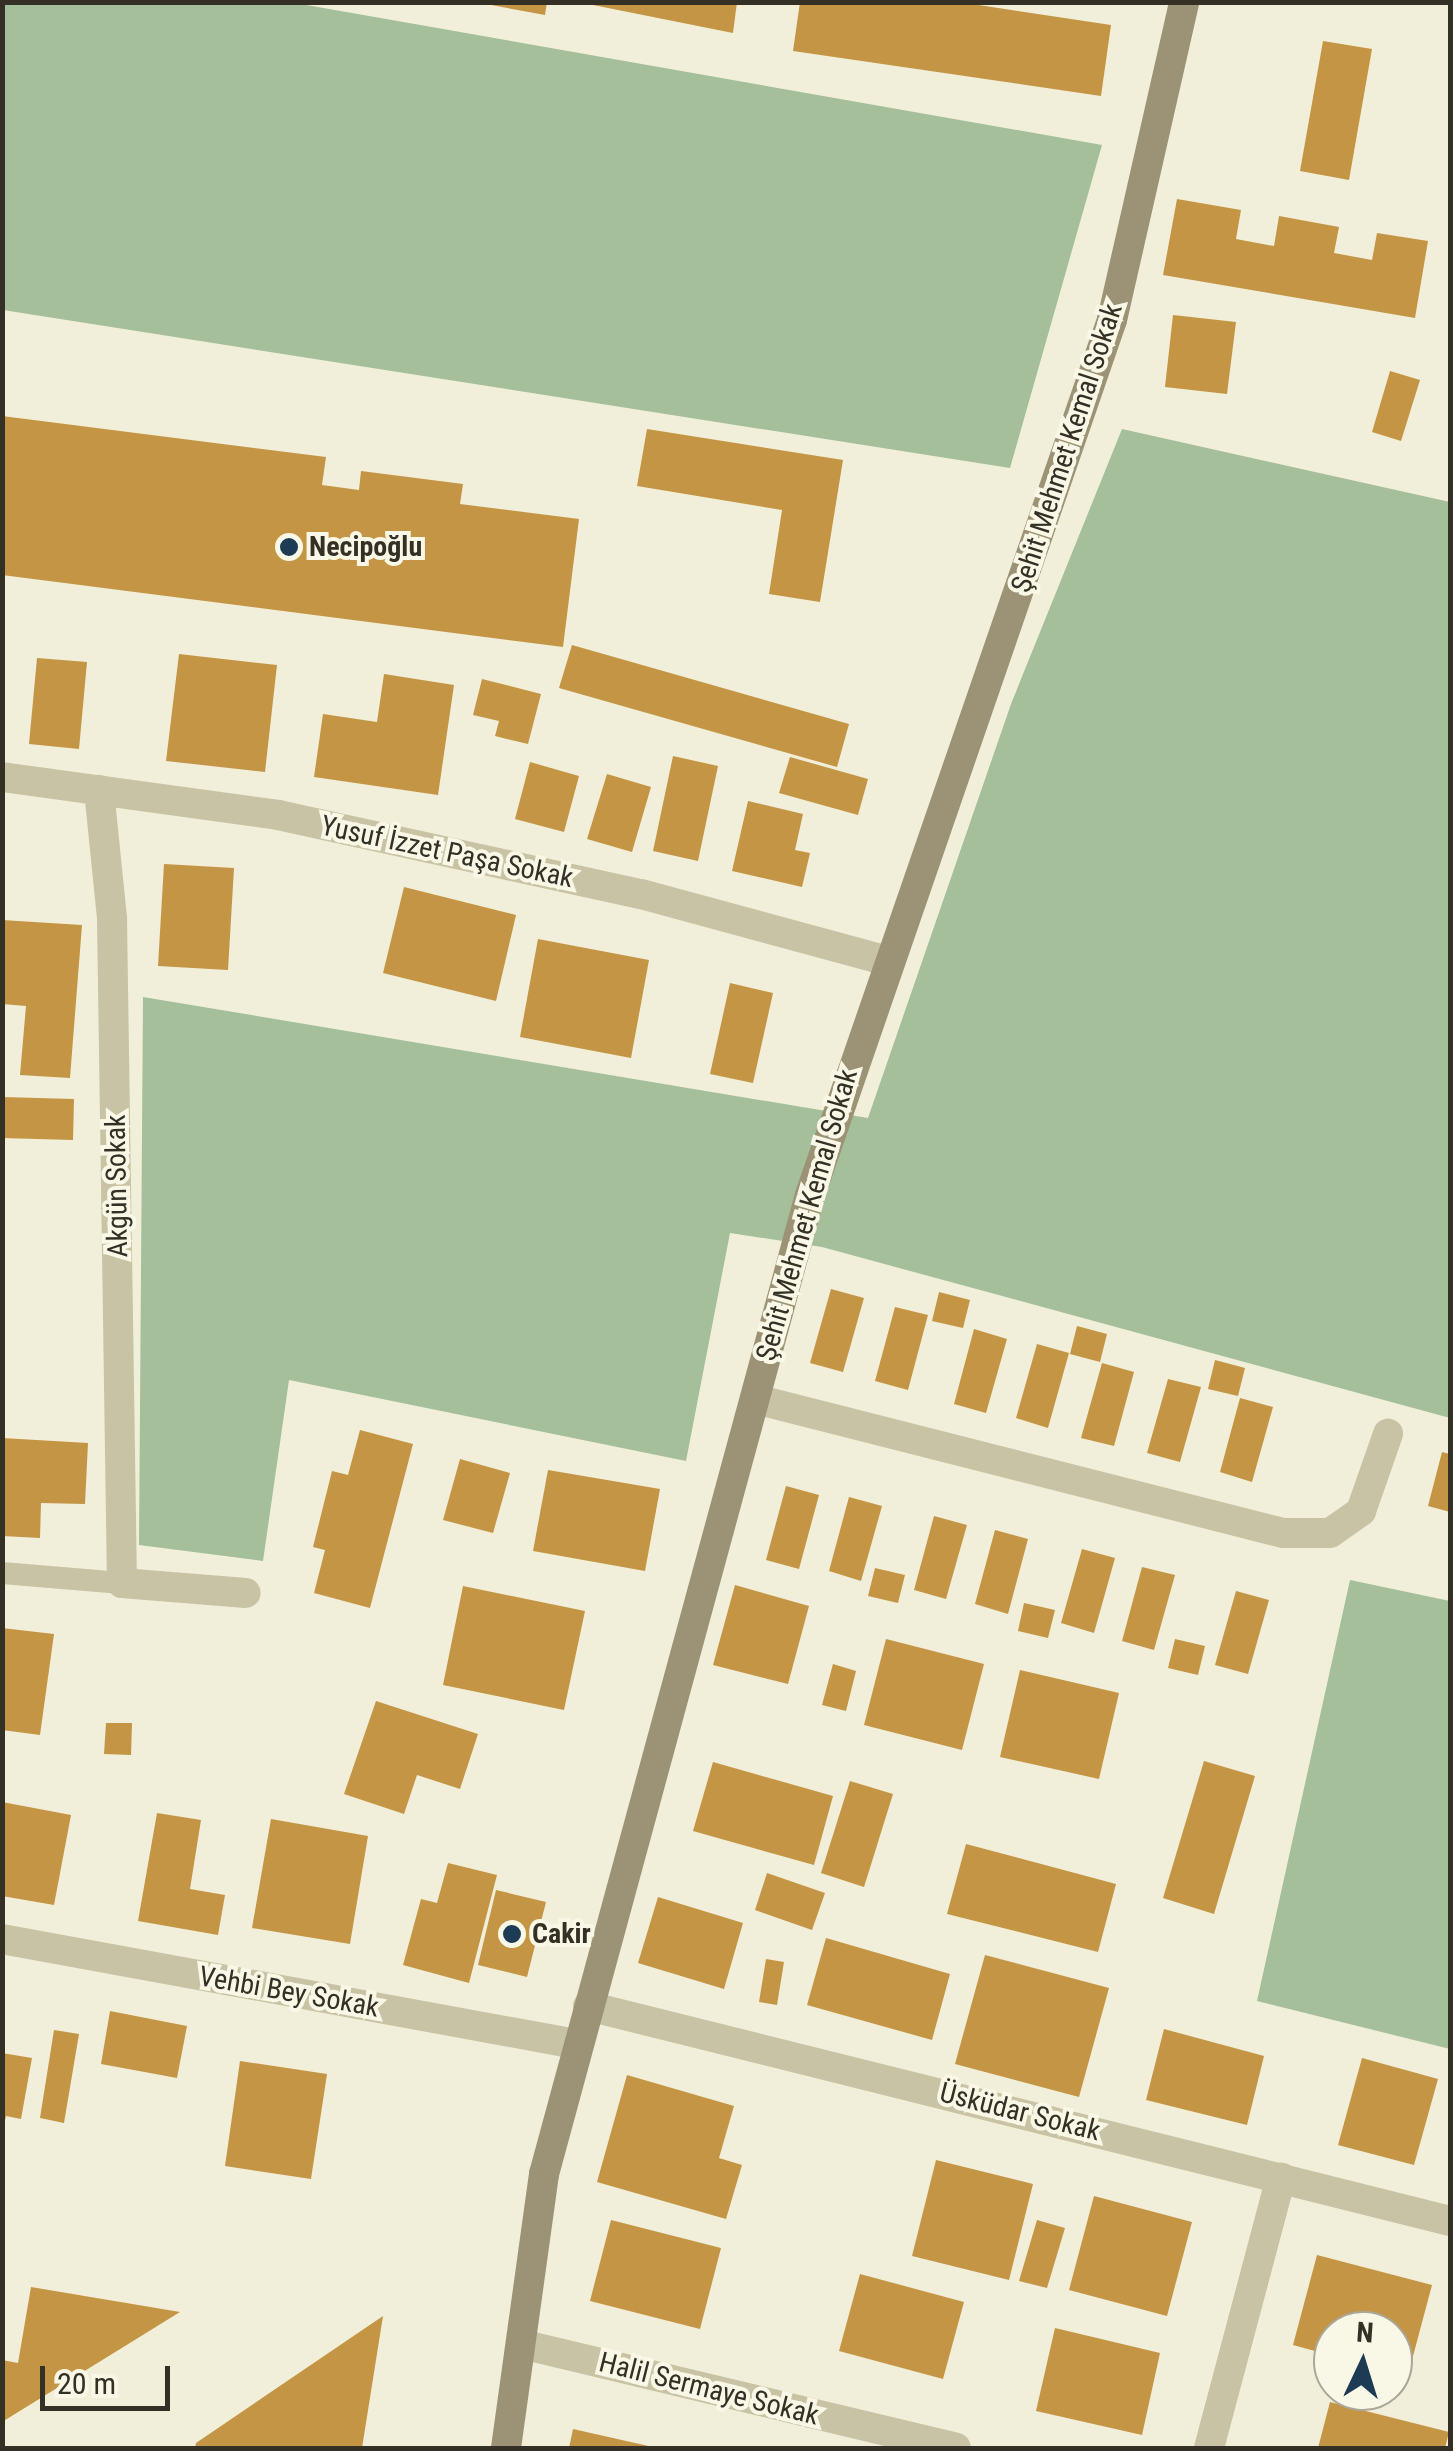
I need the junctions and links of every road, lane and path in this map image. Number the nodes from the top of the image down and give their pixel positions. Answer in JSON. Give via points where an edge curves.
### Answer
{"nodes":[{"id":1,"x":1184,"y":2,"type":"edge"},
{"id":2,"x":2,"y":778,"type":"edge"},
{"id":3,"x":100,"y":790,"type":"junction"},
{"id":4,"x":884,"y":960,"type":"junction"},
{"id":5,"x":755,"y":1399,"type":"junction"},
{"id":6,"x":1388,"y":1434,"type":"dead end"},
{"id":7,"x":2,"y":1573,"type":"edge"},
{"id":8,"x":122,"y":1583,"type":"junction"},
{"id":9,"x":246,"y":1593,"type":"dead end"},
{"id":10,"x":2,"y":1940,"type":"edge"},
{"id":11,"x":588,"y":2006,"type":"junction"},
{"id":12,"x":576,"y":2044,"type":"junction"},
{"id":13,"x":1281,"y":2177,"type":"junction"},
{"id":14,"x":1450,"y":2221,"type":"edge"},
{"id":15,"x":521,"y":2344,"type":"junction"},
{"id":16,"x":506,"y":2448,"type":"edge"},
{"id":17,"x":955,"y":2448,"type":"edge"},
{"id":18,"x":1209,"y":2448,"type":"edge"}],
"edges":[{"from":1,"to":4,"type":"street","name":"Şehit Mehmet Kemal Sokak","via":[[1096,374]]},
{"from":2,"to":3,"type":"street","name":"Yusuf İzzet Paşa Sokak"},
{"from":3,"to":4,"type":"street","name":"Yusuf İzzet Paşa Sokak","via":[[278,815],[584,882]]},
{"from":3,"to":8,"type":"street","name":"Akgün Sokak","via":[[112,920]]},
{"from":4,"to":5,"type":"street","name":"Şehit Mehmet Kemal Sokak"},
{"from":5,"to":6,"type":"street","via":[[1283,1534],[1330,1533],[1361,1511]]},
{"from":5,"to":11,"type":"street","name":"Şehit Mehmet Kemal Sokak"},
{"from":7,"to":8,"type":"lane"},
{"from":8,"to":9,"type":"street"},
{"from":10,"to":12,"type":"street","name":"Vehbi Bey Sokak"},
{"from":11,"to":12,"type":"street","name":"Şehit Mehmet Kemal Sokak"},
{"from":11,"to":13,"type":"street","name":"Üsküdar Sokak"},
{"from":12,"to":15,"type":"street","name":"Şehit Mehmet Kemal Sokak","via":[[544,2174]]},
{"from":13,"to":14,"type":"street","name":"Üsküdar Sokak"},
{"from":13,"to":18,"type":"street"},
{"from":15,"to":16,"type":"street","name":"Şehit Mehmet Kemal Sokak"},
{"from":15,"to":17,"type":"street","name":"Halil Sermaye Sokak"}]}
